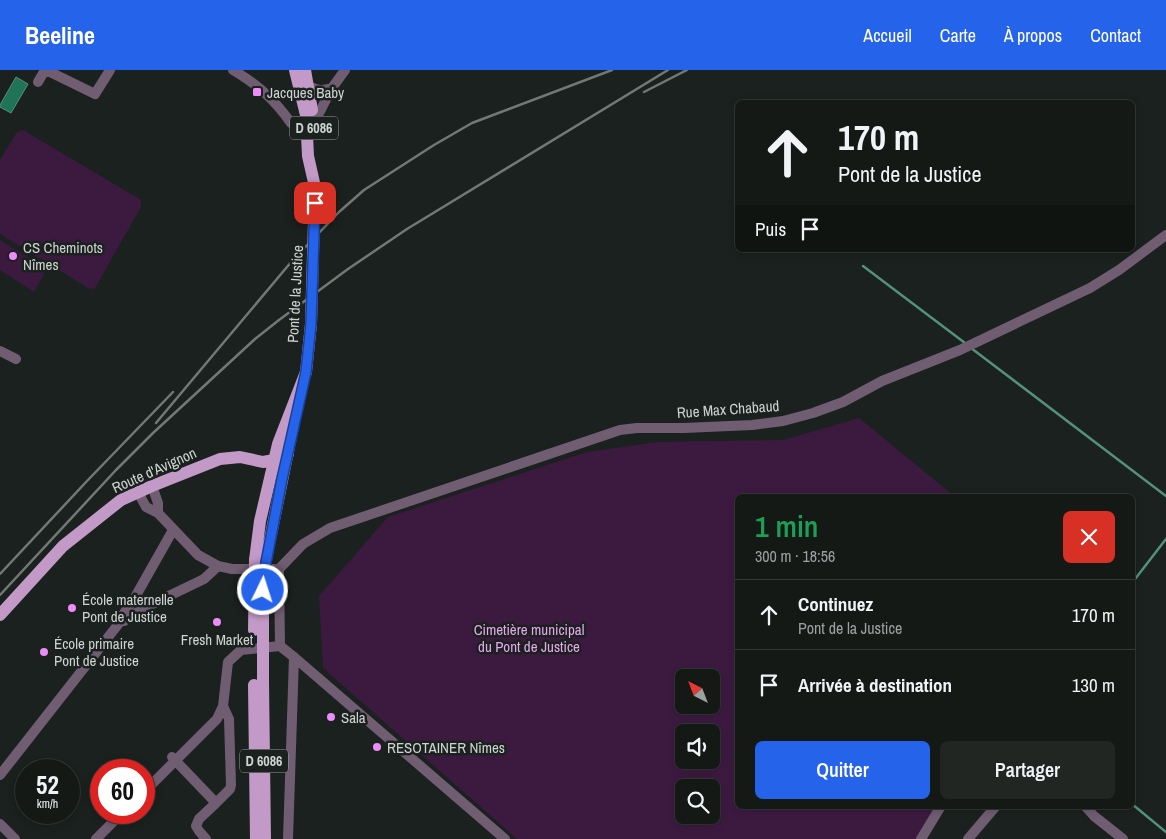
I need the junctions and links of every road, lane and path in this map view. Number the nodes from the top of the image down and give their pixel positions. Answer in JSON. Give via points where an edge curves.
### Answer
{"nodes":[{"id":1,"x":46,"y":70,"type":"edge"},
{"id":2,"x":110,"y":70,"type":"edge"},
{"id":3,"x":233,"y":70,"type":"edge"},
{"id":4,"x":295,"y":70,"type":"edge"},
{"id":5,"x":305,"y":70,"type":"edge"},
{"id":6,"x":345,"y":70,"type":"edge"},
{"id":7,"x":38,"y":82,"type":"dead end"},
{"id":8,"x":309,"y":86,"type":"junction"},
{"id":9,"x":332,"y":88,"type":"junction"},
{"id":10,"x":292,"y":123,"type":"dead end"},
{"id":11,"x":314,"y":123,"type":"junction"},
{"id":12,"x":315,"y":187,"type":"junction"},
{"id":13,"x":1166,"y":236,"type":"edge"},
{"id":14,"x":0,"y":351,"type":"edge"},
{"id":15,"x":16,"y":359,"type":"dead end"},
{"id":16,"x":306,"y":372,"type":"junction"},
{"id":17,"x":288,"y":454,"type":"junction"},
{"id":18,"x":274,"y":460,"type":"junction"},
{"id":19,"x":152,"y":486,"type":"junction"},
{"id":20,"x":138,"y":492,"type":"junction"},
{"id":21,"x":158,"y":513,"type":"junction"},
{"id":22,"x":173,"y":530,"type":"junction"},
{"id":23,"x":260,"y":559,"type":"junction"},
{"id":24,"x":218,"y":566,"type":"junction"},
{"id":25,"x":279,"y":569,"type":"junction"},
{"id":26,"x":134,"y":599,"type":"junction"},
{"id":27,"x":144,"y":608,"type":"junction"},
{"id":28,"x":0,"y":615,"type":"edge"},
{"id":29,"x":120,"y":622,"type":"junction"},
{"id":30,"x":280,"y":646,"type":"junction"},
{"id":31,"x":294,"y":657,"type":"junction"},
{"id":32,"x":259,"y":682,"type":"junction"},
{"id":33,"x":222,"y":706,"type":"junction"},
{"id":34,"x":173,"y":759,"type":"junction"},
{"id":35,"x":0,"y":775,"type":"edge"},
{"id":36,"x":155,"y":779,"type":"edge"},
{"id":37,"x":216,"y":803,"type":"junction"},
{"id":38,"x":939,"y":809,"type":"edge"},
{"id":39,"x":993,"y":809,"type":"edge"},
{"id":40,"x":1088,"y":809,"type":"edge"},
{"id":41,"x":0,"y":824,"type":"edge"},
{"id":42,"x":111,"y":824,"type":"edge"},
{"id":43,"x":15,"y":839,"type":"edge"},
{"id":44,"x":96,"y":839,"type":"edge"},
{"id":45,"x":206,"y":839,"type":"edge"},
{"id":46,"x":256,"y":839,"type":"edge"},
{"id":47,"x":266,"y":839,"type":"edge"},
{"id":48,"x":288,"y":839,"type":"edge"},
{"id":49,"x":505,"y":839,"type":"edge"},
{"id":50,"x":921,"y":839,"type":"edge"},
{"id":51,"x":968,"y":839,"type":"edge"},
{"id":52,"x":1123,"y":839,"type":"edge"}],
"edges":[{"from":1,"to":2,"type":"street","via":[[95,94]]},
{"from":1,"to":7,"type":"street"},
{"from":3,"to":10,"type":"street","via":[[276,102]]},
{"from":4,"to":12,"type":"main road","number":"D 6086","via":[[306,115],[308,156]]},
{"from":5,"to":8,"type":"main road","number":"D 6086"},
{"from":6,"to":9,"type":"street"},
{"from":8,"to":9,"type":"street","via":[[324,91]]},
{"from":8,"to":11,"type":"main road","number":"D 6086"},
{"from":9,"to":11,"type":"street"},
{"from":11,"to":12,"type":"main road","number":"D 6086","via":[[318,160]]},
{"from":12,"to":16,"type":"main road","name":"Pont de la Justice","number":"D 6086","bridge":true,"via":[[311,324]]},
{"from":13,"to":25,"type":"street","name":"Rue Max Chabaud","via":[[1090,288],[843,402],[783,421],[752,425],[620,430],[330,528],[303,544]]},
{"from":14,"to":15,"type":"street"},
{"from":16,"to":17,"type":"main road","number":"D 6086"},
{"from":16,"to":18,"type":"main road","number":"D 6086"},
{"from":17,"to":18,"type":"main road"},
{"from":17,"to":23,"type":"main road","number":"D 6086"},
{"from":18,"to":19,"type":"main road","name":"Route d'Avignon","via":[[226,458]]},
{"from":18,"to":23,"type":"main road","number":"D 6086","via":[[260,521]]},
{"from":19,"to":20,"type":"main road","name":"Route d'Avignon"},
{"from":19,"to":21,"type":"street"},
{"from":20,"to":21,"type":"street","via":[[146,507]]},
{"from":20,"to":28,"type":"main road","name":"Route d'Avignon","via":[[121,500],[63,546]]},
{"from":21,"to":22,"type":"street"},
{"from":22,"to":24,"type":"street","via":[[198,555]]},
{"from":22,"to":26,"type":"street"},
{"from":23,"to":32,"type":"main road","number":"D 6086","bridge":true},
{"from":24,"to":25,"type":"street"},
{"from":24,"to":27,"type":"street","via":[[204,579]]},
{"from":25,"to":30,"type":"street"},
{"from":26,"to":27,"type":"street"},
{"from":26,"to":29,"type":"street"},
{"from":27,"to":29,"type":"street"},
{"from":29,"to":35,"type":"street"},
{"from":30,"to":31,"type":"street"},
{"from":30,"to":33,"type":"street","via":[[241,650],[228,662]]},
{"from":31,"to":48,"type":"street"},
{"from":31,"to":49,"type":"street"},
{"from":32,"to":46,"type":"main road","number":"D 6086"},
{"from":32,"to":47,"type":"main road","number":"D 6086"},
{"from":33,"to":34,"type":"street","via":[[217,719]]},
{"from":33,"to":37,"type":"street","via":[[230,719],[231,784]]},
{"from":34,"to":36,"type":"street"},
{"from":34,"to":37,"type":"street"},
{"from":37,"to":45,"type":"street","via":[[196,826]]},
{"from":38,"to":50,"type":"street"},
{"from":39,"to":51,"type":"street"},
{"from":40,"to":52,"type":"street"},
{"from":41,"to":43,"type":"street"},
{"from":42,"to":44,"type":"street"}]}
